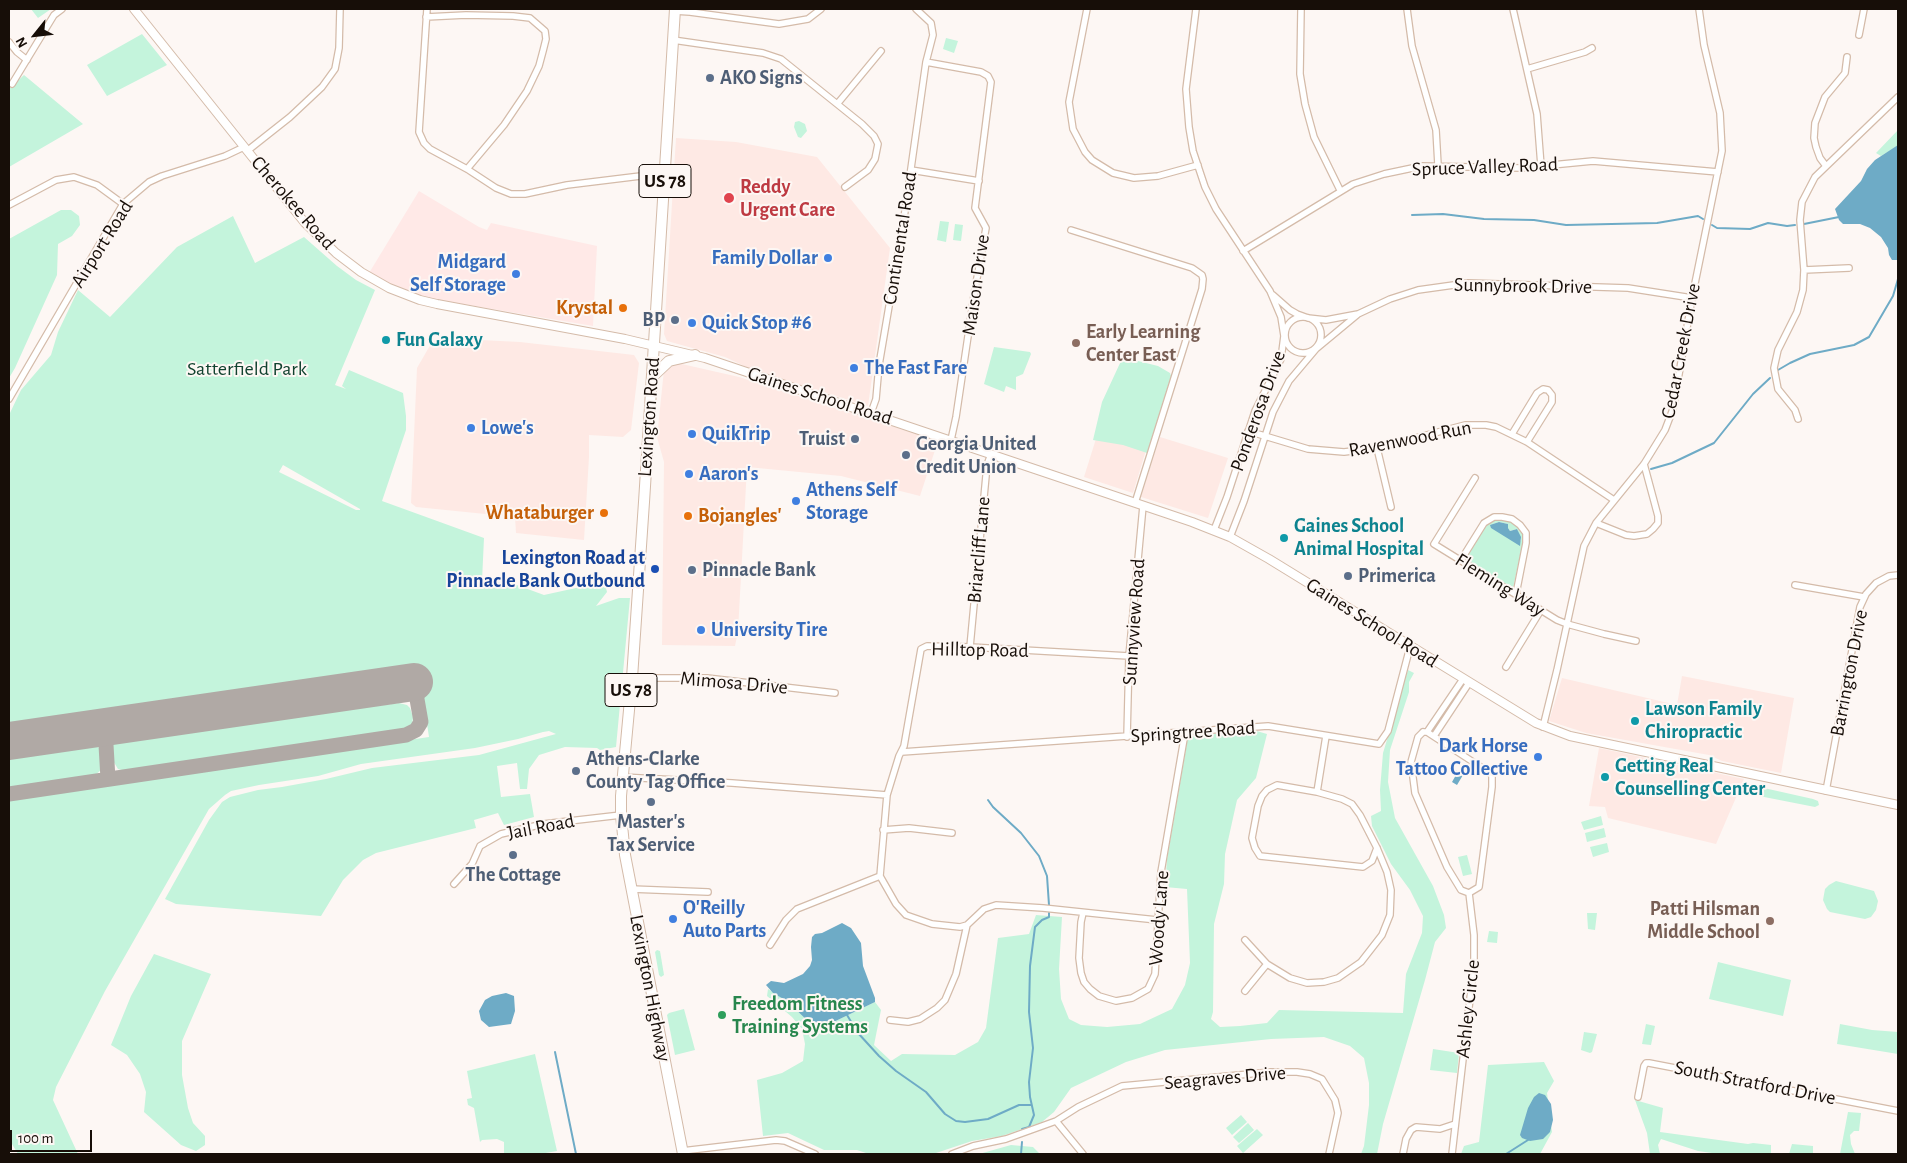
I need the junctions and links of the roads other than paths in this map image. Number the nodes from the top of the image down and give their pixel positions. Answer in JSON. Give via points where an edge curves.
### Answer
{"nodes":[{"id":1,"x":62,"y":9,"type":"edge"},
{"id":2,"x":134,"y":9,"type":"edge"},
{"id":3,"x":340,"y":9,"type":"edge"},
{"id":4,"x":427,"y":9,"type":"edge"},
{"id":5,"x":821,"y":9,"type":"edge"},
{"id":6,"x":916,"y":9,"type":"edge"},
{"id":7,"x":1088,"y":9,"type":"edge"},
{"id":8,"x":1196,"y":9,"type":"edge"},
{"id":9,"x":1301,"y":9,"type":"edge"},
{"id":10,"x":1407,"y":9,"type":"edge"},
{"id":11,"x":1514,"y":9,"type":"edge"},
{"id":12,"x":1699,"y":9,"type":"edge"},
{"id":13,"x":1864,"y":9,"type":"edge"},
{"id":14,"x":674,"y":10,"type":"edge"},
{"id":15,"x":426,"y":17,"type":"junction"},
{"id":16,"x":1859,"y":35,"type":"dead end"},
{"id":17,"x":673,"y":40,"type":"junction"},
{"id":18,"x":9,"y":42,"type":"edge"},
{"id":19,"x":1592,"y":48,"type":"dead end"},
{"id":20,"x":881,"y":51,"type":"dead end"},
{"id":21,"x":1846,"y":57,"type":"dead end"},
{"id":22,"x":27,"y":60,"type":"junction"},
{"id":23,"x":926,"y":62,"type":"junction"},
{"id":24,"x":1527,"y":69,"type":"junction"},
{"id":25,"x":12,"y":84,"type":"dead end"},
{"id":26,"x":1898,"y":96,"type":"edge"},
{"id":27,"x":838,"y":103,"type":"junction"},
{"id":28,"x":246,"y":149,"type":"junction"},
{"id":29,"x":1198,"y":165,"type":"junction"},
{"id":30,"x":1438,"y":166,"type":"junction"},
{"id":31,"x":1541,"y":166,"type":"junction"},
{"id":32,"x":1826,"y":166,"type":"junction"},
{"id":33,"x":467,"y":169,"type":"junction"},
{"id":34,"x":910,"y":170,"type":"junction"},
{"id":35,"x":666,"y":172,"type":"junction"},
{"id":36,"x":1718,"y":172,"type":"junction"},
{"id":37,"x":979,"y":180,"type":"junction"},
{"id":38,"x":845,"y":187,"type":"dead end"},
{"id":39,"x":1340,"y":190,"type":"junction"},
{"id":40,"x":124,"y":204,"type":"junction"},
{"id":41,"x":9,"y":205,"type":"edge"},
{"id":42,"x":1071,"y":230,"type":"dead end"},
{"id":43,"x":1243,"y":251,"type":"junction"},
{"id":44,"x":1849,"y":268,"type":"dead end"},
{"id":45,"x":1804,"y":270,"type":"junction"},
{"id":46,"x":1270,"y":292,"type":"junction"},
{"id":47,"x":1692,"y":298,"type":"junction"},
{"id":48,"x":1358,"y":314,"type":"junction"},
{"id":49,"x":1308,"y":318,"type":"junction"},
{"id":50,"x":1284,"y":336,"type":"junction"},
{"id":51,"x":654,"y":345,"type":"junction"},
{"id":52,"x":1316,"y":349,"type":"junction"},
{"id":53,"x":695,"y":356,"type":"junction"},
{"id":54,"x":652,"y":377,"type":"junction"},
{"id":55,"x":9,"y":399,"type":"edge"},
{"id":56,"x":871,"y":413,"type":"junction"},
{"id":57,"x":1798,"y":419,"type":"dead end"},
{"id":58,"x":1248,"y":431,"type":"junction"},
{"id":59,"x":1512,"y":434,"type":"junction"},
{"id":60,"x":1265,"y":436,"type":"junction"},
{"id":61,"x":951,"y":440,"type":"junction"},
{"id":62,"x":1527,"y":442,"type":"junction"},
{"id":63,"x":1377,"y":448,"type":"junction"},
{"id":64,"x":991,"y":454,"type":"junction"},
{"id":65,"x":1644,"y":464,"type":"junction"},
{"id":66,"x":1474,"y":478,"type":"dead end"},
{"id":67,"x":1614,"y":500,"type":"junction"},
{"id":68,"x":1135,"y":503,"type":"junction"},
{"id":69,"x":1144,"y":506,"type":"junction"},
{"id":70,"x":1391,"y":507,"type":"dead end"},
{"id":71,"x":1596,"y":523,"type":"junction"},
{"id":72,"x":1214,"y":530,"type":"junction"},
{"id":73,"x":1230,"y":537,"type":"junction"},
{"id":74,"x":1461,"y":560,"type":"junction"},
{"id":75,"x":1898,"y":575,"type":"edge"},
{"id":76,"x":1795,"y":584,"type":"dead end"},
{"id":77,"x":1516,"y":594,"type":"junction"},
{"id":78,"x":1864,"y":597,"type":"junction"},
{"id":79,"x":1541,"y":610,"type":"junction"},
{"id":80,"x":1567,"y":624,"type":"junction"},
{"id":81,"x":1636,"y":641,"type":"dead end"},
{"id":82,"x":970,"y":647,"type":"junction"},
{"id":83,"x":1410,"y":647,"type":"junction"},
{"id":84,"x":1129,"y":656,"type":"junction"},
{"id":85,"x":1506,"y":667,"type":"dead end"},
{"id":86,"x":632,"y":678,"type":"junction"},
{"id":87,"x":1466,"y":681,"type":"junction"},
{"id":88,"x":835,"y":693,"type":"dead end"},
{"id":89,"x":1543,"y":727,"type":"junction"},
{"id":90,"x":1427,"y":732,"type":"junction"},
{"id":91,"x":1184,"y":733,"type":"junction"},
{"id":92,"x":1326,"y":736,"type":"junction"},
{"id":93,"x":1434,"y":736,"type":"junction"},
{"id":94,"x":1127,"y":738,"type":"junction"},
{"id":95,"x":902,"y":752,"type":"junction"},
{"id":96,"x":622,"y":777,"type":"junction"},
{"id":97,"x":1826,"y":790,"type":"junction"},
{"id":98,"x":1317,"y":792,"type":"junction"},
{"id":99,"x":886,"y":795,"type":"junction"},
{"id":100,"x":1898,"y":805,"type":"edge"},
{"id":101,"x":621,"y":820,"type":"junction"},
{"id":102,"x":883,"y":830,"type":"junction"},
{"id":103,"x":952,"y":833,"type":"dead end"},
{"id":104,"x":1377,"y":848,"type":"junction"},
{"id":105,"x":880,"y":876,"type":"junction"},
{"id":106,"x":454,"y":884,"type":"dead end"},
{"id":107,"x":631,"y":889,"type":"junction"},
{"id":108,"x":708,"y":892,"type":"dead end"},
{"id":109,"x":1469,"y":893,"type":"junction"},
{"id":110,"x":1083,"y":913,"type":"junction"},
{"id":111,"x":1157,"y":920,"type":"junction"},
{"id":112,"x":967,"y":924,"type":"junction"},
{"id":113,"x":1245,"y":940,"type":"dead end"},
{"id":114,"x":770,"y":945,"type":"dead end"},
{"id":115,"x":1267,"y":964,"type":"junction"},
{"id":116,"x":1245,"y":991,"type":"dead end"},
{"id":117,"x":890,"y":1020,"type":"dead end"},
{"id":118,"x":1638,"y":1097,"type":"dead end"},
{"id":119,"x":1898,"y":1111,"type":"edge"},
{"id":120,"x":1056,"y":1121,"type":"junction"},
{"id":121,"x":1455,"y":1124,"type":"junction"},
{"id":122,"x":683,"y":1153,"type":"edge"},
{"id":123,"x":815,"y":1154,"type":"edge"},
{"id":124,"x":952,"y":1154,"type":"edge"},
{"id":125,"x":1083,"y":1154,"type":"edge"},
{"id":126,"x":1329,"y":1154,"type":"edge"},
{"id":127,"x":1403,"y":1154,"type":"edge"},
{"id":128,"x":1452,"y":1154,"type":"edge"}],
"edges":[{"from":1,"to":22,"type":"street","via":[[54,15]]},
{"from":2,"to":28,"type":"main road","name":"Cherokee Road"},
{"from":3,"to":28,"type":"street","name":"Airport Road","via":[[335,69],[322,87],[290,117]]},
{"from":4,"to":15,"type":"street"},
{"from":5,"to":14,"type":"street","via":[[808,18],[779,24]]},
{"from":6,"to":23,"type":"street","name":"Continental Road","via":[[933,28]]},
{"from":7,"to":29,"type":"street","via":[[1070,102],[1073,129],[1085,152],[1113,173],[1134,178],[1158,176]]},
{"from":8,"to":29,"type":"street","name":"Ponderosa Drive","via":[[1186,101],[1190,138]]},
{"from":9,"to":39,"type":"street","via":[[1300,74],[1304,104],[1314,137]]},
{"from":10,"to":30,"type":"street","via":[[1412,46],[1436,130]]},
{"from":11,"to":24,"type":"street"},
{"from":12,"to":36,"type":"street","name":"Cedar Creek Drive","via":[[1721,120]]},
{"from":13,"to":16,"type":"street"},
{"from":14,"to":17,"type":"highway","name":"Lexington Road","number":"US 78"},
{"from":15,"to":33,"type":"street","via":[[419,132],[430,149]]},
{"from":15,"to":33,"type":"street","via":[[530,18],[545,31],[539,66],[527,91]]},
{"from":17,"to":27,"type":"street","via":[[763,52],[781,59]]},
{"from":17,"to":35,"type":"highway","name":"Lexington Road","number":"US 78"},
{"from":18,"to":22,"type":"street"},
{"from":19,"to":24,"type":"street"},
{"from":20,"to":27,"type":"street"},
{"from":21,"to":32,"type":"street","via":[[1844,74],[1825,97],[1815,123],[1816,147]]},
{"from":22,"to":25,"type":"street"},
{"from":23,"to":34,"type":"street","name":"Continental Road"},
{"from":23,"to":37,"type":"street","name":"Maison Drive","via":[[981,72],[991,82]]},
{"from":24,"to":31,"type":"street","via":[[1539,122]]},
{"from":26,"to":32,"type":"street"},
{"from":27,"to":38,"type":"street","via":[[874,136],[878,144],[875,159],[868,170]]},
{"from":28,"to":40,"type":"street","name":"Airport Road","via":[[162,176],[149,182]]},
{"from":28,"to":51,"type":"main road","name":"Cherokee Road","via":[[305,223],[336,253],[389,288],[437,304]]},
{"from":29,"to":43,"type":"street","name":"Ponderosa Drive","via":[[1210,198]]},
{"from":30,"to":31,"type":"street","name":"Spruce Valley Road"},
{"from":30,"to":39,"type":"street","name":"Spruce Valley Road","via":[[1384,174]]},
{"from":31,"to":36,"type":"street","name":"Spruce Valley Road","via":[[1593,161]]},
{"from":32,"to":45,"type":"street","via":[[1802,202],[1800,220]]},
{"from":33,"to":35,"type":"street","via":[[511,194]]},
{"from":34,"to":37,"type":"street"},
{"from":34,"to":56,"type":"street","name":"Continental Road","via":[[876,398]]},
{"from":35,"to":51,"type":"highway","name":"Lexington Road","number":"US 78"},
{"from":36,"to":47,"type":"street","name":"Cedar Creek Drive"},
{"from":37,"to":61,"type":"street","name":"Maison Drive","via":[[975,208],[986,228]]},
{"from":39,"to":43,"type":"street","name":"Spruce Valley Road"},
{"from":40,"to":41,"type":"street","via":[[97,185],[74,177],[56,180]]},
{"from":40,"to":55,"type":"street","name":"Airport Road"},
{"from":42,"to":68,"type":"street","via":[[1192,268],[1202,274],[1202,289]]},
{"from":43,"to":46,"type":"street","name":"Ponderosa Drive"},
{"from":44,"to":45,"type":"street"},
{"from":45,"to":57,"type":"street","via":[[1801,302],[1778,350],[1774,368],[1778,389]]},
{"from":46,"to":49,"type":"street","name":"Ponderosa Drive","via":[[1290,310]]},
{"from":46,"to":50,"type":"street","name":"Ponderosa Drive","via":[[1281,316]]},
{"from":47,"to":48,"type":"street","name":"Sunnybrook Drive","via":[[1628,288],[1468,283],[1418,290]]},
{"from":47,"to":65,"type":"street","name":"Cedar Creek Drive","via":[[1673,410]]},
{"from":48,"to":49,"type":"street","name":"Sunnybrook Drive","via":[[1334,320]]},
{"from":48,"to":52,"type":"street","name":"Sunnybrook Drive"},
{"from":49,"to":50,"type":"street","via":[[1292,320]]},
{"from":49,"to":52,"type":"street","via":[[1321,332]]},
{"from":50,"to":52,"type":"street","via":[[1288,347],[1299,353]]},
{"from":50,"to":58,"type":"street","name":"Ponderosa Drive","via":[[1281,359]]},
{"from":51,"to":53,"type":"main road","name":"Gaines School Road"},
{"from":51,"to":54,"type":"highway","name":"Lexington Road","number":"US 78"},
{"from":52,"to":60,"type":"street","name":"Ponderosa Drive","via":[[1289,381]]},
{"from":53,"to":54,"type":"highway","via":[[669,361]]},
{"from":53,"to":56,"type":"main road","name":"Gaines School Road"},
{"from":54,"to":86,"type":"highway","name":"Lexington Road","number":"US 78"},
{"from":56,"to":61,"type":"main road","name":"Gaines School Road"},
{"from":58,"to":60,"type":"street","name":"Ravenwood Run"},
{"from":58,"to":72,"type":"street","name":"Ponderosa Drive"},
{"from":59,"to":62,"type":"street","name":"Ravenwood Run"},
{"from":59,"to":62,"type":"street","via":[[1537,392],[1548,390],[1552,402]]},
{"from":59,"to":63,"type":"street","name":"Ravenwood Run","via":[[1486,425],[1465,425]]},
{"from":60,"to":63,"type":"street","name":"Ravenwood Run","via":[[1320,451]]},
{"from":60,"to":73,"type":"street","name":"Ponderosa Drive"},
{"from":61,"to":64,"type":"main road","name":"Gaines School Road"},
{"from":62,"to":67,"type":"street","name":"Ravenwood Run"},
{"from":63,"to":70,"type":"street"},
{"from":64,"to":68,"type":"main road","name":"Gaines School Road"},
{"from":64,"to":82,"type":"street","name":"Briarcliff Lane","via":[[987,465]]},
{"from":65,"to":67,"type":"street","name":"Cedar Creek Drive"},
{"from":65,"to":71,"type":"street","via":[[1658,523],[1647,534],[1634,536]]},
{"from":66,"to":74,"type":"street","name":"Fleming Way","via":[[1434,544]]},
{"from":67,"to":71,"type":"street","name":"Cedar Creek Drive"},
{"from":68,"to":69,"type":"main road","name":"Gaines School Road"},
{"from":69,"to":72,"type":"main road","name":"Gaines School Road"},
{"from":69,"to":84,"type":"street","name":"Sunnyview Road"},
{"from":71,"to":80,"type":"street","name":"Cedar Creek Drive","via":[[1581,554]]},
{"from":72,"to":73,"type":"main road","name":"Gaines School Road"},
{"from":73,"to":83,"type":"main road","name":"Gaines School Road"},
{"from":74,"to":77,"type":"street","name":"Fleming Way"},
{"from":74,"to":77,"type":"street","via":[[1484,522],[1502,516],[1512,519],[1526,533]]},
{"from":75,"to":78,"type":"street","name":"Barrington Drive","via":[[1876,583]]},
{"from":76,"to":78,"type":"street"},
{"from":77,"to":79,"type":"street","name":"Fleming Way"},
{"from":78,"to":97,"type":"street","name":"Barrington Drive"},
{"from":79,"to":80,"type":"street","name":"Fleming Way"},
{"from":79,"to":85,"type":"street"},
{"from":80,"to":81,"type":"street","name":"Fleming Way"},
{"from":80,"to":89,"type":"street","name":"Cedar Creek Drive"},
{"from":82,"to":84,"type":"street","name":"Hilltop Road"},
{"from":82,"to":95,"type":"street","name":"Hilltop Road","via":[[927,646],[921,649]]},
{"from":83,"to":87,"type":"main road","name":"Gaines School Road"},
{"from":83,"to":92,"type":"street","name":"Springtree Road","via":[[1383,740],[1376,745]]},
{"from":84,"to":94,"type":"street","name":"Sunnyview Road"},
{"from":86,"to":88,"type":"street","name":"Mimosa Drive","via":[[707,678]]},
{"from":86,"to":96,"type":"highway","name":"Lexington Road","number":"US 78"},
{"from":87,"to":89,"type":"main road","name":"Gaines School Road"},
{"from":87,"to":90,"type":"street"},
{"from":87,"to":93,"type":"street"},
{"from":89,"to":97,"type":"main road","name":"Gaines School Road","via":[[1588,741]]},
{"from":90,"to":93,"type":"street"},
{"from":90,"to":109,"type":"street","via":[[1418,737],[1411,762],[1415,794],[1447,867],[1461,890]]},
{"from":91,"to":92,"type":"street","name":"Springtree Road","via":[[1268,726]]},
{"from":91,"to":94,"type":"street","name":"Springtree Road"},
{"from":91,"to":111,"type":"street","name":"Woody Lane","via":[[1161,872]]},
{"from":92,"to":98,"type":"street"},
{"from":93,"to":109,"type":"street","via":[[1492,776],[1479,887]]},
{"from":94,"to":95,"type":"street","name":"Springtree Road"},
{"from":95,"to":99,"type":"street","name":"Hilltop Road"},
{"from":96,"to":99,"type":"street"},
{"from":96,"to":101,"type":"highway","name":"Lexington Road","number":"US 78"},
{"from":97,"to":100,"type":"main road","name":"Gaines School Road"},
{"from":98,"to":104,"type":"street","via":[[1352,804]]},
{"from":98,"to":104,"type":"street","via":[[1277,784],[1267,790],[1258,806],[1252,838],[1260,856],[1362,867],[1372,861]]},
{"from":99,"to":102,"type":"street","name":"Hilltop Road"},
{"from":101,"to":106,"type":"street","name":"Jail Road","via":[[543,824],[501,834],[480,846],[472,864]]},
{"from":101,"to":107,"type":"highway","name":"Lexington Highway","number":"US 78"},
{"from":102,"to":103,"type":"street","via":[[909,828]]},
{"from":102,"to":105,"type":"street","name":"Hilltop Road"},
{"from":104,"to":115,"type":"street","via":[[1391,890],[1390,915],[1382,936],[1361,962],[1338,978],[1307,983],[1290,978]]},
{"from":105,"to":112,"type":"street","via":[[906,915],[932,924],[960,927]]},
{"from":105,"to":114,"type":"street","via":[[797,909]]},
{"from":107,"to":108,"type":"street"},
{"from":107,"to":122,"type":"highway","name":"Lexington Highway","number":"US 78"},
{"from":109,"to":121,"type":"street","name":"Ashley Circle","via":[[1474,964]]},
{"from":110,"to":111,"type":"street"},
{"from":110,"to":111,"type":"street","name":"Woody Lane","via":[[1079,958],[1082,978],[1093,993],[1116,1001],[1141,994],[1151,984],[1155,974]]},
{"from":110,"to":112,"type":"street","via":[[996,906],[984,909]]},
{"from":112,"to":117,"type":"street","via":[[956,974],[945,1000],[920,1019],[908,1022]]},
{"from":113,"to":115,"type":"street"},
{"from":115,"to":116,"type":"street"},
{"from":118,"to":119,"type":"street","name":"South Stratford Drive","via":[[1644,1066],[1650,1063]]},
{"from":120,"to":124,"type":"street","name":"Seagraves Drive"},
{"from":120,"to":125,"type":"street"},
{"from":120,"to":126,"type":"street","name":"Seagraves Drive","via":[[1122,1086],[1297,1072],[1322,1079],[1335,1100],[1338,1113]]},
{"from":121,"to":127,"type":"street","via":[[1440,1130],[1411,1130]]},
{"from":121,"to":128,"type":"street","name":"Ashley Circle"},
{"from":122,"to":123,"type":"street","via":[[776,1140]]}]}
